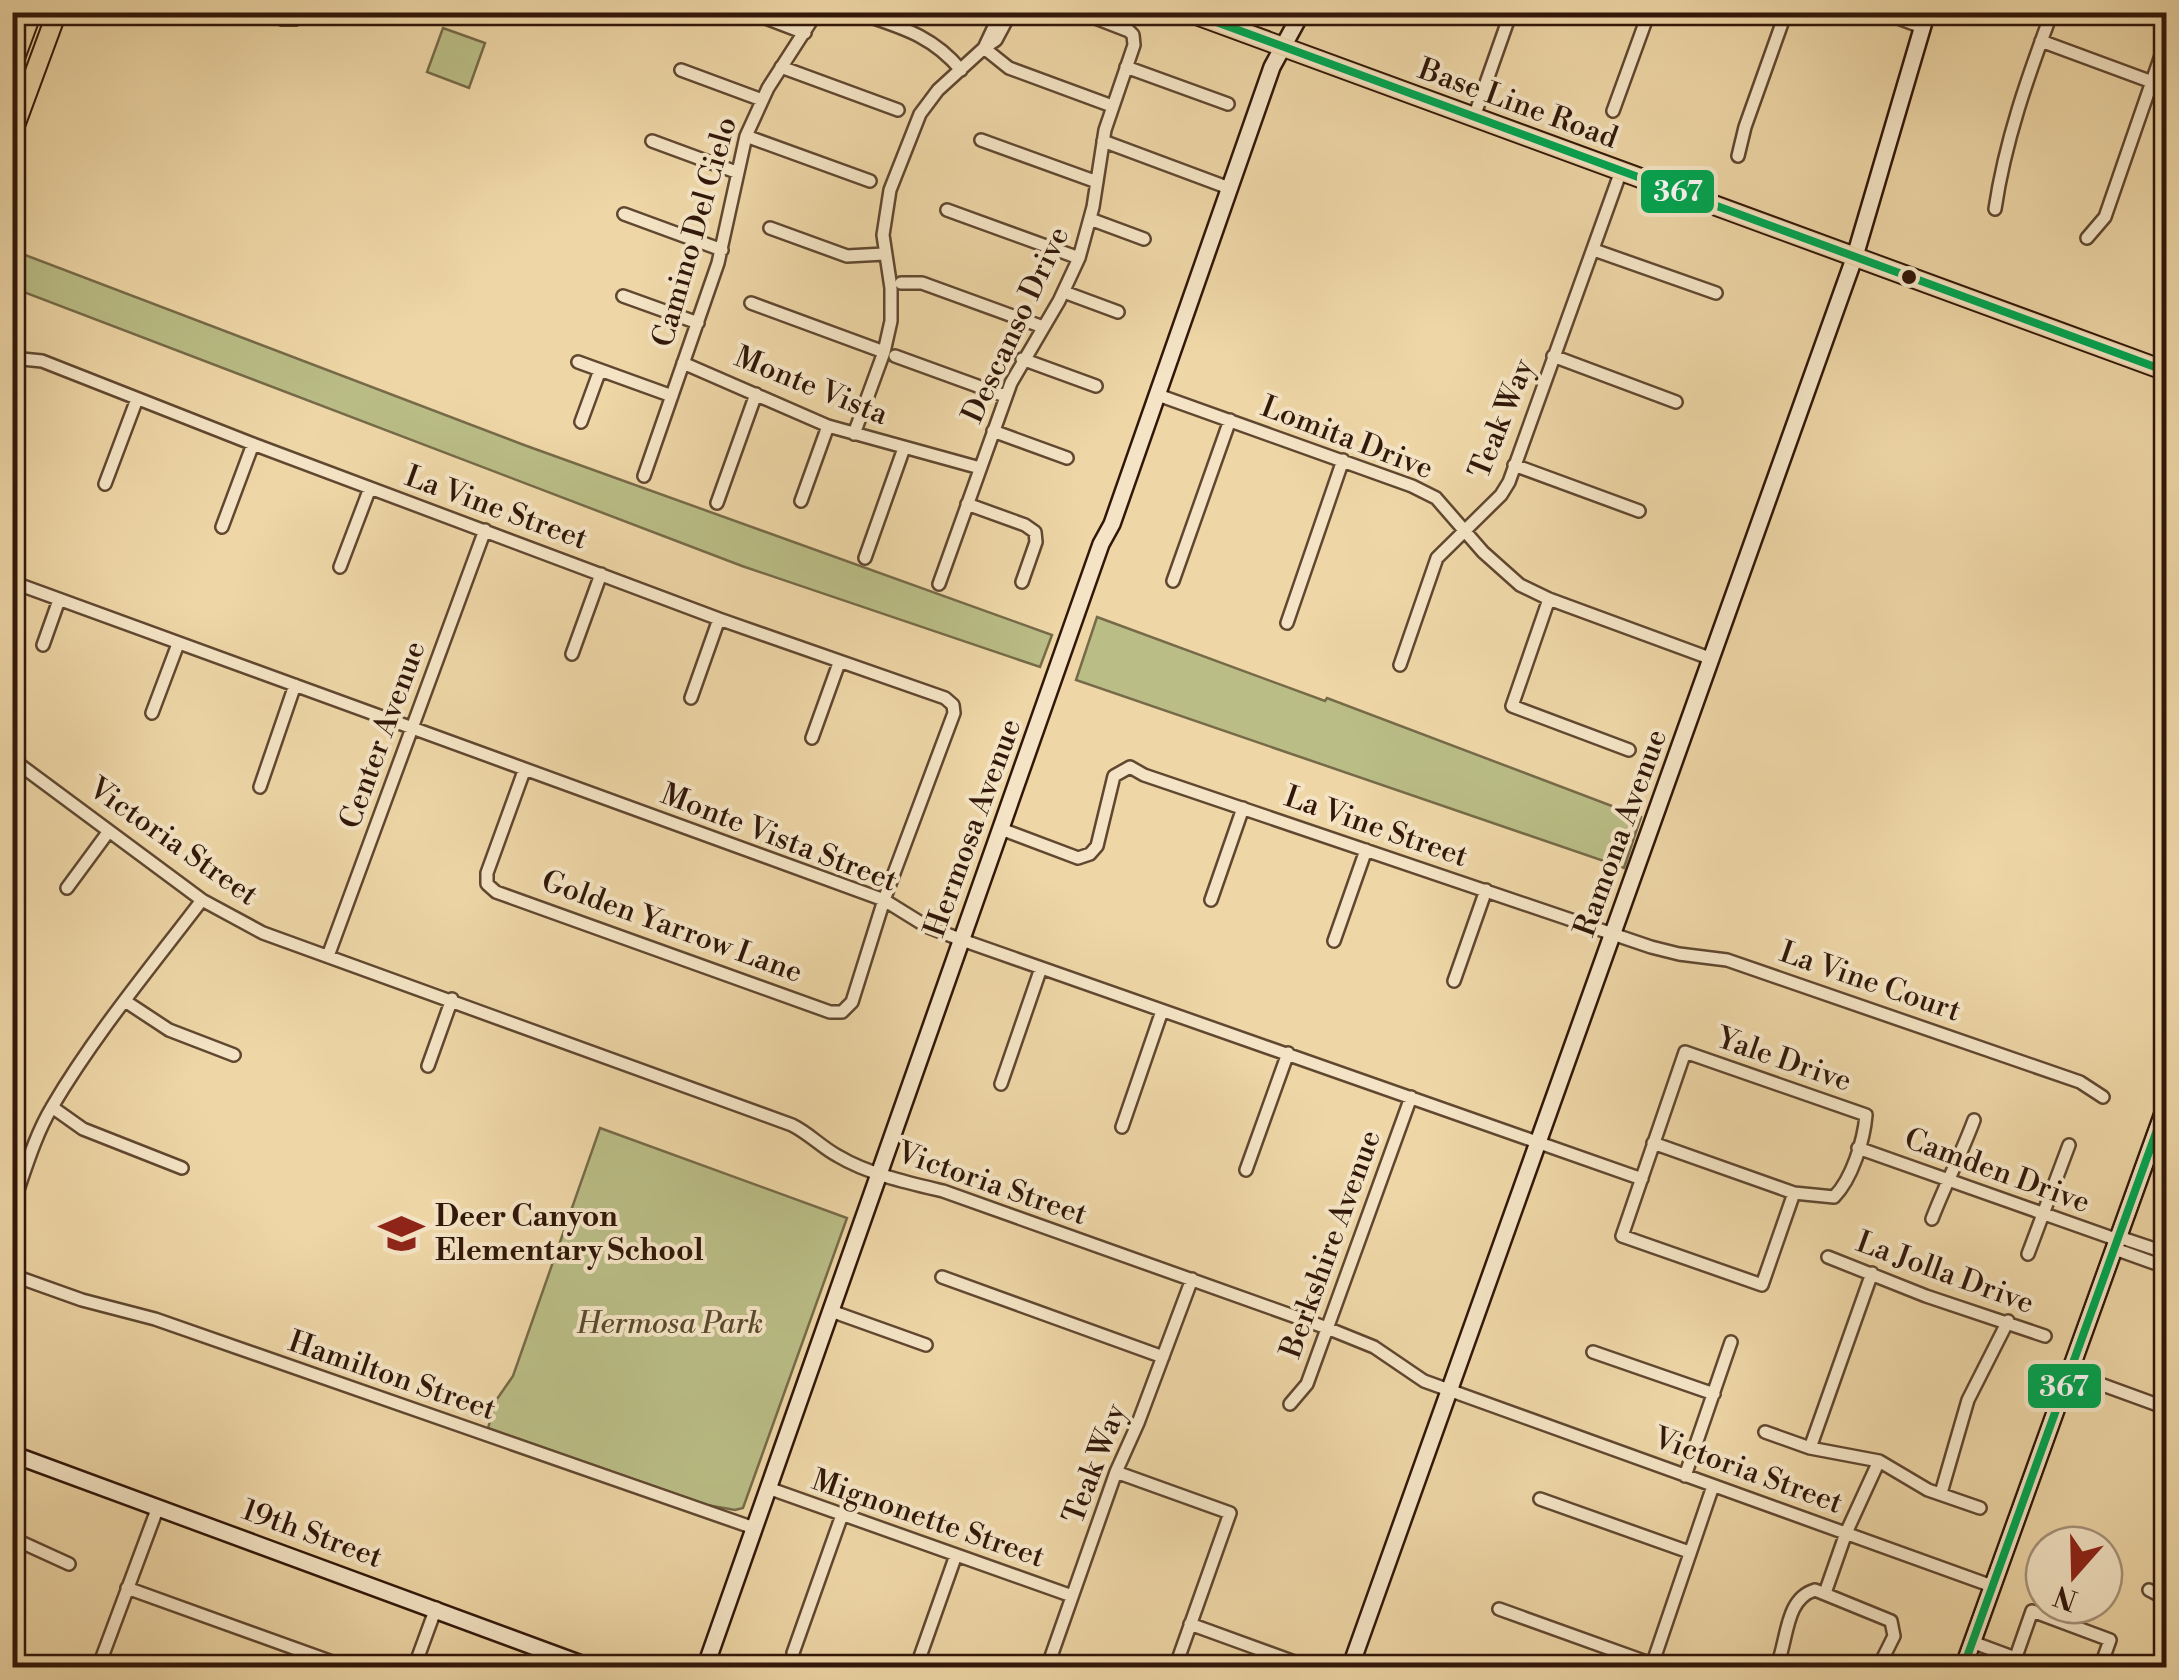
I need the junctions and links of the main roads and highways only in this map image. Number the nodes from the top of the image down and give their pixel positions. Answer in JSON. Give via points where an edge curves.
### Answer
{"nodes":[{"id":1,"x":32,"y":12,"type":"edge"},
{"id":2,"x":57,"y":12,"type":"edge"},
{"id":3,"x":1188,"y":12,"type":"edge"},
{"id":4,"x":18,"y":34,"type":"edge"},
{"id":5,"x":12,"y":66,"type":"edge"},
{"id":6,"x":12,"y":134,"type":"edge"},
{"id":7,"x":2166,"y":371,"type":"edge"}],
"edges":[{"from":1,"to":4,"type":"main road"},
{"from":2,"to":6,"type":"main road"},
{"from":3,"to":7,"type":"main road","name":"Base Line Road"},
{"from":4,"to":5,"type":"main road"}]}
